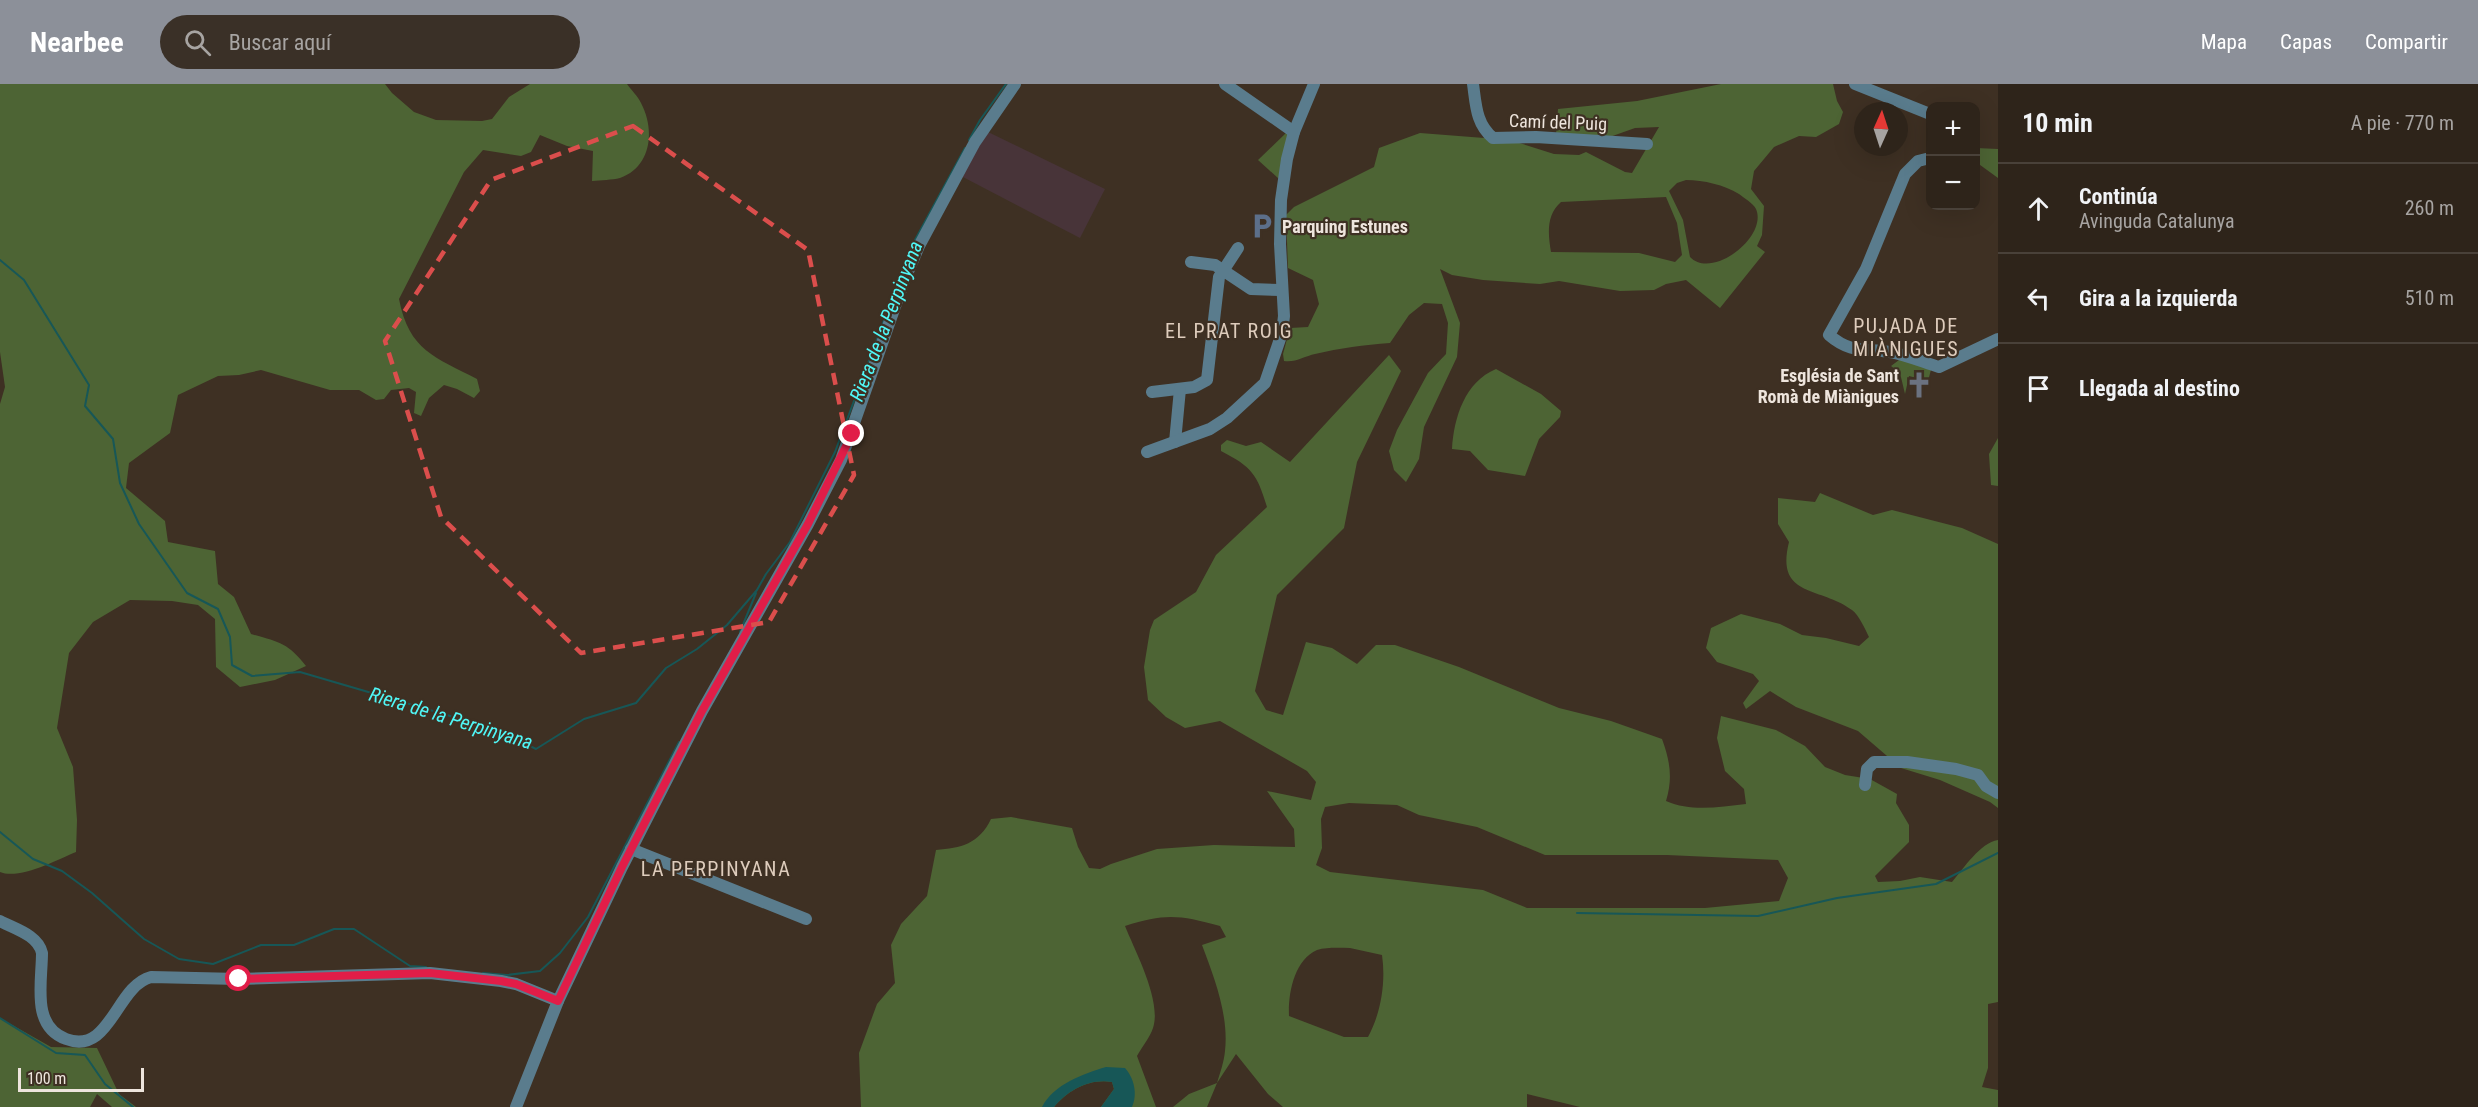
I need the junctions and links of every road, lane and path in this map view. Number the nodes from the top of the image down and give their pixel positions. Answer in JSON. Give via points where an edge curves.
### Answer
{"nodes":[{"id":1,"x":1015,"y":84,"type":"edge"},
{"id":2,"x":1225,"y":84,"type":"edge"},
{"id":3,"x":1314,"y":84,"type":"edge"},
{"id":4,"x":1473,"y":84,"type":"edge"},
{"id":5,"x":1855,"y":84,"type":"edge"},
{"id":6,"x":1926,"y":112,"type":"edge"},
{"id":7,"x":1294,"y":132,"type":"junction"},
{"id":8,"x":1647,"y":144,"type":"dead end"},
{"id":9,"x":1926,"y":159,"type":"edge"},
{"id":10,"x":1238,"y":248,"type":"dead end"},
{"id":11,"x":1191,"y":262,"type":"dead end"},
{"id":12,"x":1224,"y":271,"type":"junction"},
{"id":13,"x":1281,"y":290,"type":"junction"},
{"id":14,"x":1998,"y":339,"type":"edge"},
{"id":15,"x":1180,"y":389,"type":"junction"},
{"id":16,"x":1152,"y":392,"type":"dead end"},
{"id":17,"x":1175,"y":442,"type":"junction"},
{"id":18,"x":1147,"y":452,"type":"dead end"},
{"id":19,"x":1864,"y":785,"type":"dead end"},
{"id":20,"x":1998,"y":793,"type":"edge"},
{"id":21,"x":631,"y":849,"type":"junction"},
{"id":22,"x":806,"y":919,"type":"dead end"},
{"id":23,"x":0,"y":921,"type":"edge"},
{"id":24,"x":558,"y":1001,"type":"junction"},
{"id":25,"x":516,"y":1107,"type":"edge"}],
"edges":[{"from":1,"to":21,"type":"street","via":[[975,142],[919,246],[841,460],[702,711]]},
{"from":2,"to":7,"type":"street"},
{"from":3,"to":7,"type":"street"},
{"from":4,"to":8,"type":"street","name":"Camí del Puig","via":[[1478,117],[1483,130],[1492,138]]},
{"from":5,"to":6,"type":"street"},
{"from":7,"to":13,"type":"street","via":[[1281,200]]},
{"from":9,"to":14,"type":"street","via":[[1918,161],[1905,174],[1866,269],[1829,336],[1854,350],[1890,352],[1943,367]]},
{"from":10,"to":12,"type":"street"},
{"from":11,"to":12,"type":"street","via":[[1215,265]]},
{"from":12,"to":13,"type":"street","via":[[1251,289]]},
{"from":12,"to":15,"type":"street","via":[[1219,277],[1207,381]]},
{"from":13,"to":17,"type":"street","via":[[1282,333],[1265,383],[1220,423]]},
{"from":15,"to":16,"type":"street"},
{"from":15,"to":17,"type":"street"},
{"from":17,"to":18,"type":"street"},
{"from":19,"to":20,"type":"street","via":[[1867,769],[1874,762],[1907,762],[1978,776]]},
{"from":21,"to":22,"type":"street"},
{"from":21,"to":24,"type":"street"},
{"from":23,"to":24,"type":"street","via":[[39,944],[42,1017],[52,1032],[70,1041],[90,1039],[114,1016],[133,986],[151,977],[239,979],[430,973],[508,982]]},
{"from":24,"to":25,"type":"street"}]}
